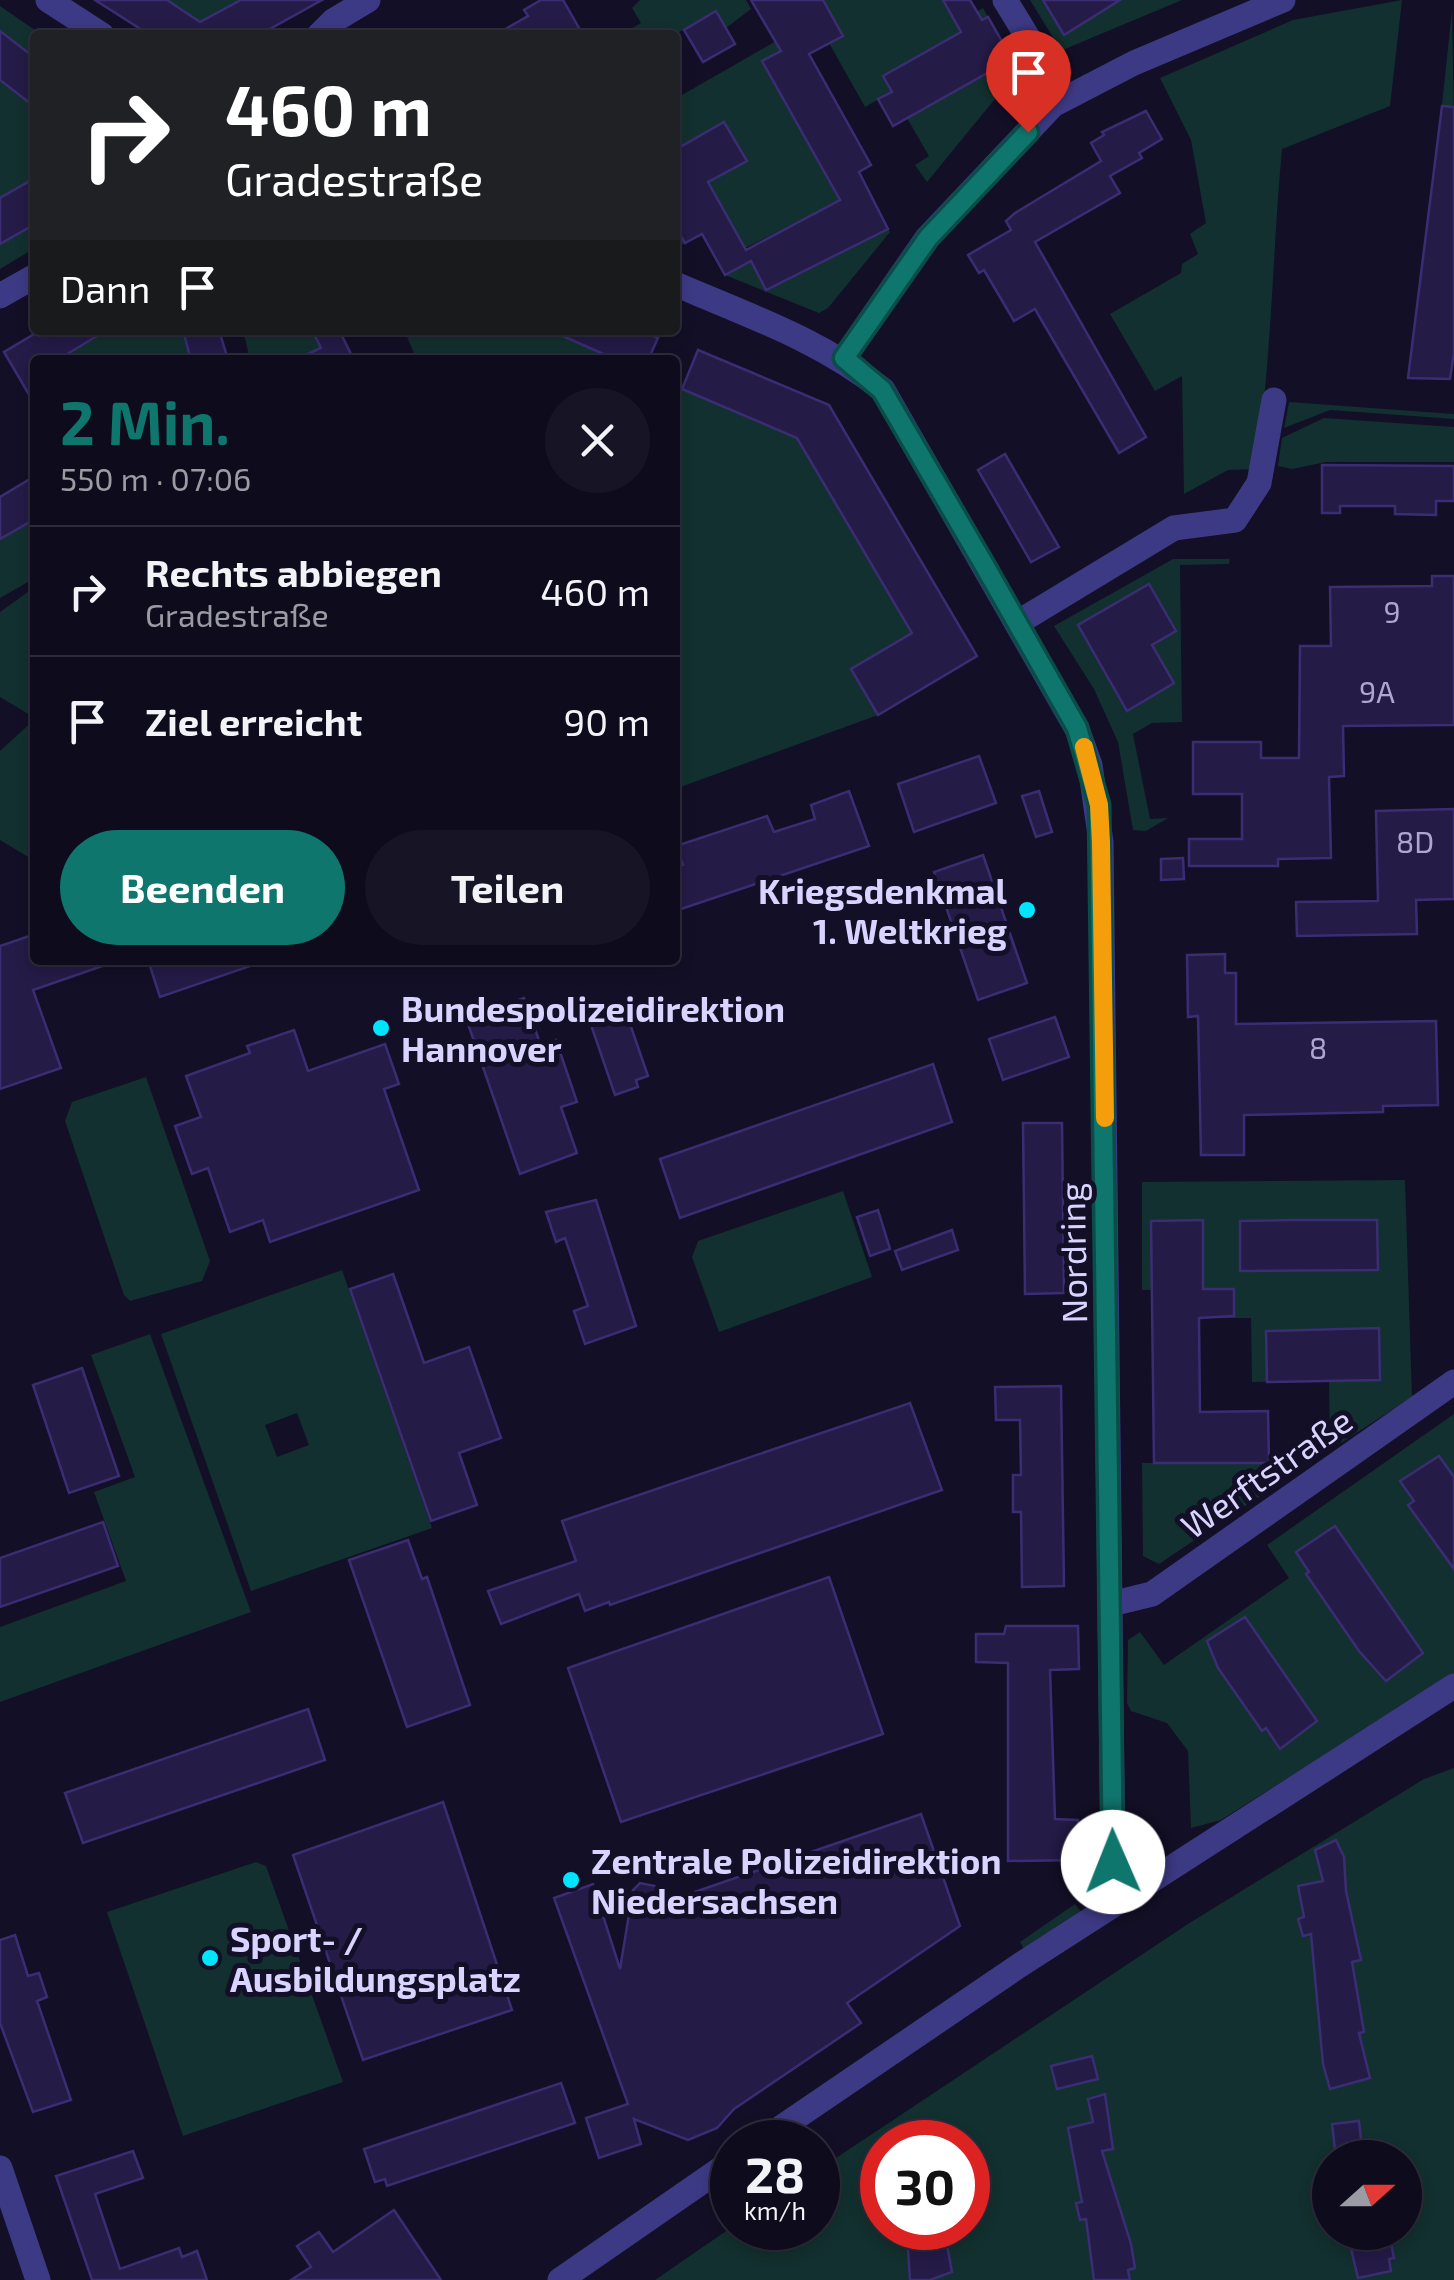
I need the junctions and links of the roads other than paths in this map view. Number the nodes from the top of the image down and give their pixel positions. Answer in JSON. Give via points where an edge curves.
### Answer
{"nodes":[{"id":1,"x":48,"y":0,"type":"edge"},
{"id":2,"x":368,"y":0,"type":"edge"},
{"id":3,"x":1006,"y":0,"type":"edge"},
{"id":4,"x":1283,"y":0,"type":"edge"},
{"id":5,"x":324,"y":18,"type":"edge"},
{"id":6,"x":94,"y":30,"type":"edge"},
{"id":7,"x":1065,"y":98,"type":"junction"},
{"id":8,"x":30,"y":279,"type":"edge"},
{"id":9,"x":680,"y":286,"type":"edge"},
{"id":10,"x":0,"y":296,"type":"edge"},
{"id":11,"x":844,"y":358,"type":"junction"},
{"id":12,"x":1274,"y":400,"type":"dead end"},
{"id":13,"x":1017,"y":623,"type":"junction"},
{"id":14,"x":1454,"y":1382,"type":"edge"},
{"id":15,"x":1111,"y":1604,"type":"junction"},
{"id":16,"x":1454,"y":1686,"type":"edge"},
{"id":17,"x":1119,"y":1902,"type":"junction"},
{"id":18,"x":793,"y":2120,"type":"edge"},
{"id":19,"x":710,"y":2176,"type":"edge"},
{"id":20,"x":2,"y":2184,"type":"edge"},
{"id":21,"x":38,"y":2280,"type":"edge"},
{"id":22,"x":560,"y":2280,"type":"edge"}],
"edges":[{"from":1,"to":6,"type":"street"},
{"from":2,"to":5,"type":"street"},
{"from":3,"to":7,"type":"street"},
{"from":4,"to":7,"type":"street"},
{"from":7,"to":11,"type":"street","via":[[928,238]]},
{"from":8,"to":10,"type":"street"},
{"from":9,"to":11,"type":"street","name":"Nordring"},
{"from":11,"to":13,"type":"street","name":"Nordring","via":[[882,390]]},
{"from":12,"to":13,"type":"street","via":[[1259,483],[1235,520],[1174,528]]},
{"from":13,"to":15,"type":"street","name":"Nordring","via":[[1077,728],[1099,805]]},
{"from":14,"to":15,"type":"street","name":"Werftstraße","via":[[1152,1594]]},
{"from":15,"to":17,"type":"street","name":"Nordring"},
{"from":16,"to":17,"type":"street"},
{"from":17,"to":18,"type":"street"},
{"from":19,"to":22,"type":"street"},
{"from":20,"to":21,"type":"street"}]}
